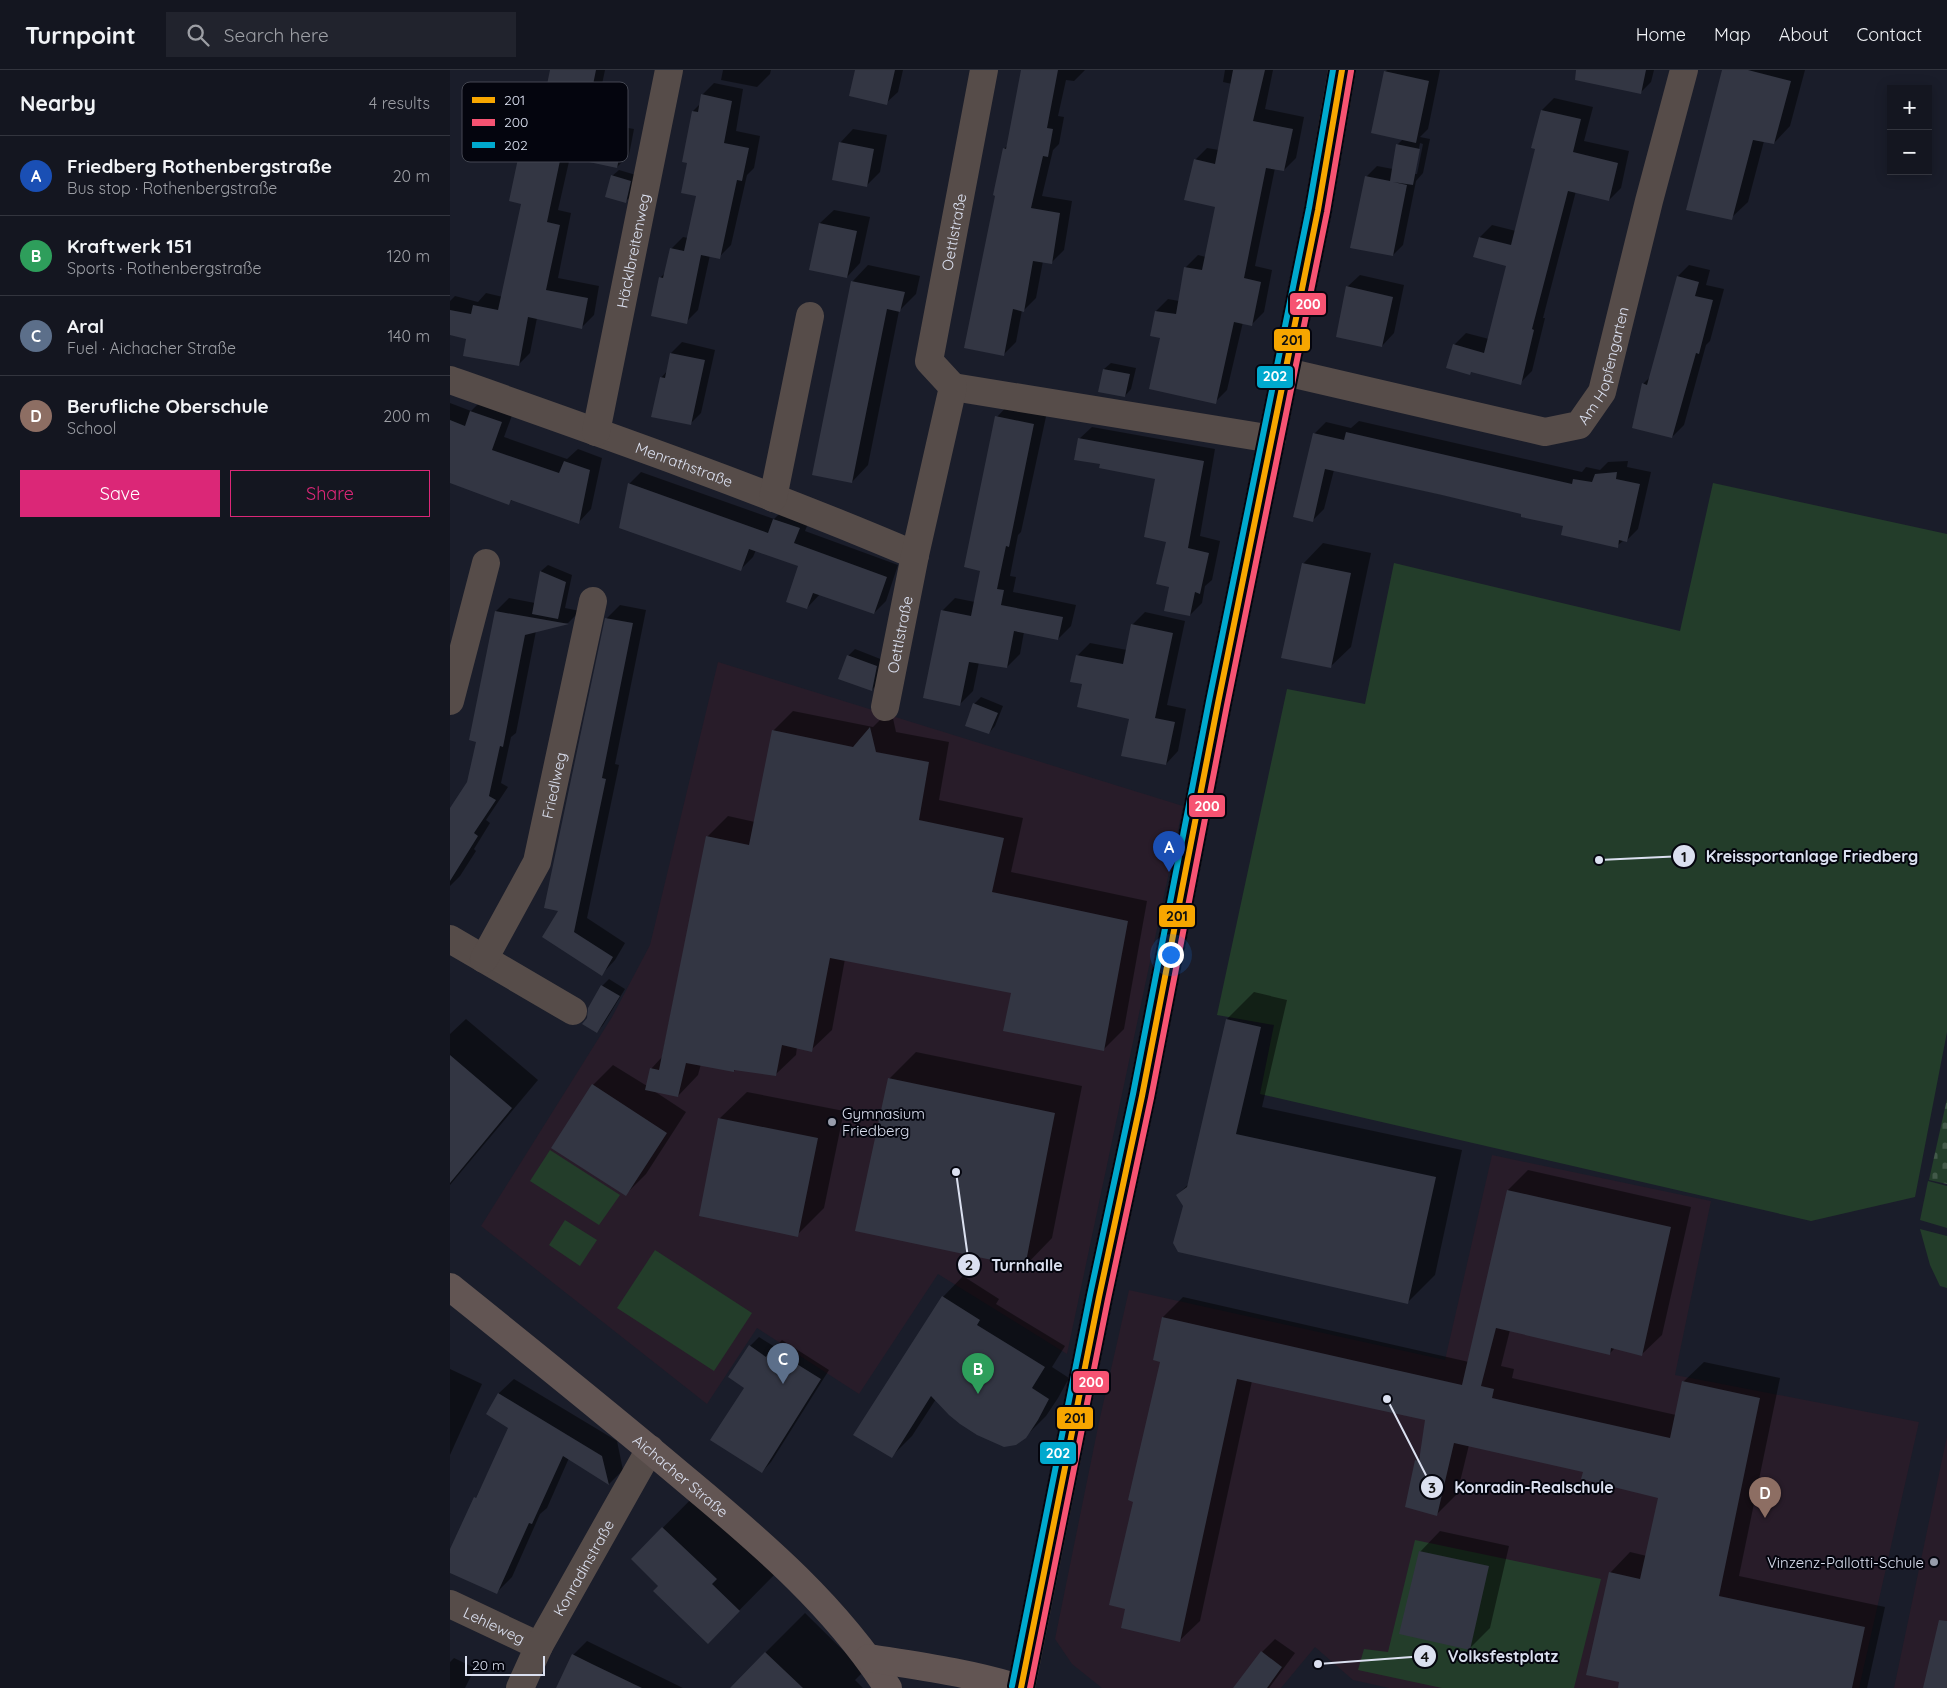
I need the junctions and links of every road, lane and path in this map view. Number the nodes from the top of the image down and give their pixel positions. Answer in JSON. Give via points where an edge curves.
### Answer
{"nodes":[{"id":1,"x":669,"y":70,"type":"edge"},
{"id":2,"x":984,"y":70,"type":"edge"},
{"id":3,"x":1342,"y":70,"type":"edge"},
{"id":4,"x":1684,"y":70,"type":"edge"},
{"id":5,"x":810,"y":316,"type":"dead end"},
{"id":6,"x":1286,"y":372,"type":"junction"},
{"id":7,"x":450,"y":380,"type":"edge"},
{"id":8,"x":953,"y":387,"type":"junction"},
{"id":9,"x":596,"y":432,"type":"junction"},
{"id":10,"x":1272,"y":439,"type":"junction"},
{"id":11,"x":773,"y":498,"type":"junction"},
{"id":12,"x":916,"y":555,"type":"junction"},
{"id":13,"x":486,"y":563,"type":"dead end"},
{"id":14,"x":593,"y":601,"type":"dead end"},
{"id":15,"x":450,"y":701,"type":"edge"},
{"id":16,"x":885,"y":707,"type":"dead end"},
{"id":17,"x":450,"y":939,"type":"edge"},
{"id":18,"x":484,"y":959,"type":"junction"},
{"id":19,"x":573,"y":1011,"type":"dead end"},
{"id":20,"x":450,"y":1287,"type":"edge"},
{"id":21,"x":650,"y":1449,"type":"junction"},
{"id":22,"x":450,"y":1604,"type":"edge"},
{"id":23,"x":539,"y":1646,"type":"junction"},
{"id":24,"x":869,"y":1658,"type":"junction"},
{"id":25,"x":520,"y":1688,"type":"edge"},
{"id":26,"x":888,"y":1688,"type":"edge"},
{"id":27,"x":1019,"y":1688,"type":"edge"}],
"edges":[{"from":1,"to":9,"type":"street","name":"Häcklbreitenweg"},
{"from":2,"to":8,"type":"street","name":"Oettlstraße","via":[[929,361]]},
{"from":3,"to":6,"type":"street"},
{"from":4,"to":6,"type":"street","name":"Am Hopfengarten","via":[[1602,392],[1578,425],[1545,432]]},
{"from":5,"to":11,"type":"street"},
{"from":6,"to":10,"type":"street"},
{"from":7,"to":9,"type":"street","name":"Menrathstraße"},
{"from":8,"to":10,"type":"street"},
{"from":8,"to":12,"type":"street","name":"Oettlstraße"},
{"from":9,"to":11,"type":"street","name":"Menrathstraße"},
{"from":10,"to":27,"type":"street","via":[[1142,1096]]},
{"from":11,"to":12,"type":"street","name":"Menrathstraße"},
{"from":12,"to":16,"type":"street","name":"Oettlstraße"},
{"from":13,"to":15,"type":"street"},
{"from":14,"to":18,"type":"street","name":"Friedlweg","via":[[537,862]]},
{"from":17,"to":18,"type":"street"},
{"from":18,"to":19,"type":"street"},
{"from":20,"to":21,"type":"main road","name":"Aichacher Straße"},
{"from":21,"to":23,"type":"street","name":"Konradinstraße"},
{"from":21,"to":24,"type":"main road","name":"Aichacher Straße","via":[[773,1554],[816,1596]]},
{"from":22,"to":23,"type":"street","name":"Lehleweg"},
{"from":23,"to":25,"type":"street","name":"Konradinstraße"},
{"from":24,"to":26,"type":"main road","name":"Aichacher Straße"},
{"from":24,"to":27,"type":"main road","via":[[938,1669]]}]}
